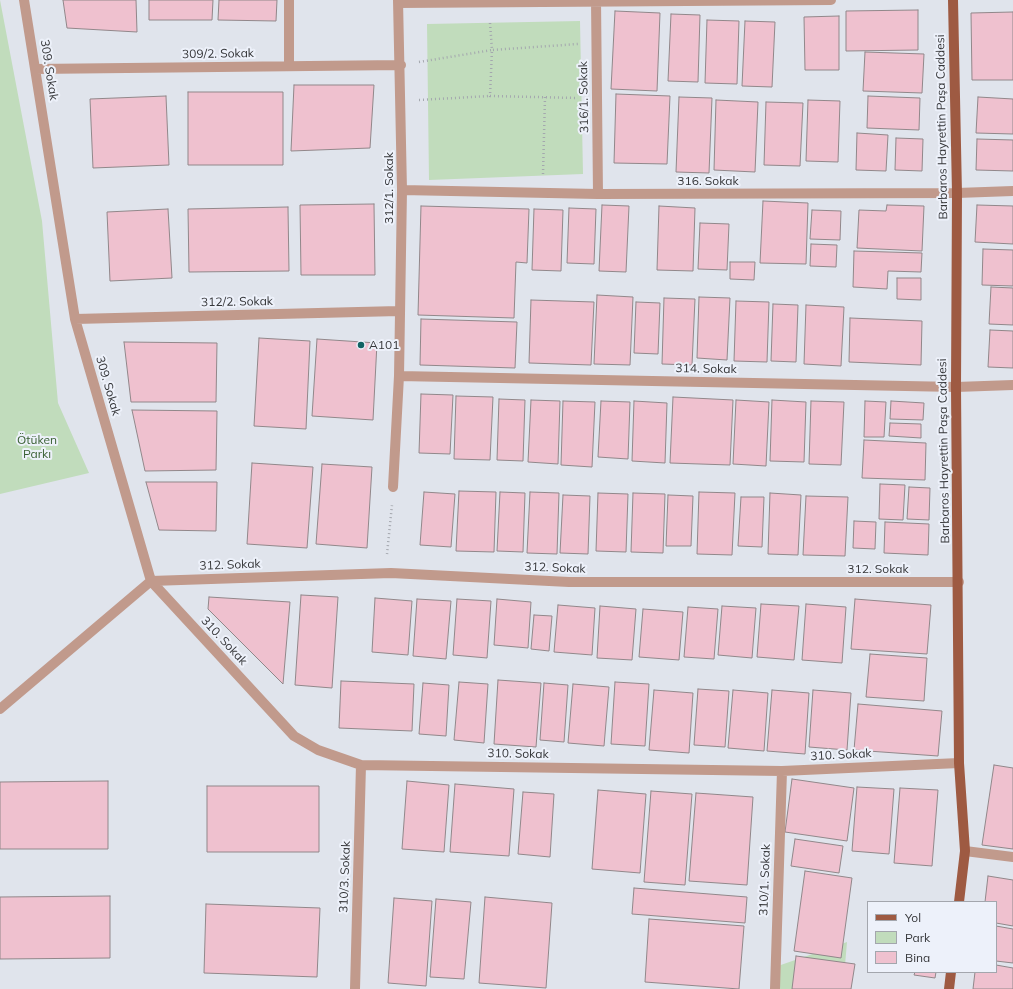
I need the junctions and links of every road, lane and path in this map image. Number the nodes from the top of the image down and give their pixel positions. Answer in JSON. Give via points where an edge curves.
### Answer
{"nodes":[{"id":1,"x":24,"y":0,"type":"edge"},
{"id":2,"x":289,"y":0,"type":"edge"},
{"id":3,"x":831,"y":0,"type":"edge"},
{"id":4,"x":953,"y":0,"type":"edge"},
{"id":5,"x":596,"y":1,"type":"edge"},
{"id":6,"x":398,"y":2,"type":"edge"},
{"id":7,"x":490,"y":23,"type":"dead end"},
{"id":8,"x":581,"y":44,"type":"dead end"},
{"id":9,"x":492,"y":50,"type":"junction"},
{"id":10,"x":289,"y":65,"type":"junction"},
{"id":11,"x":401,"y":65,"type":"junction"},
{"id":12,"x":35,"y":69,"type":"junction"},
{"id":13,"x":490,"y":96,"type":"junction"},
{"id":14,"x":545,"y":97,"type":"junction"},
{"id":15,"x":582,"y":98,"type":"dead end"},
{"id":16,"x":401,"y":101,"type":"junction"},
{"id":17,"x":543,"y":176,"type":"dead end"},
{"id":18,"x":402,"y":190,"type":"junction"},
{"id":19,"x":1013,"y":191,"type":"edge"},
{"id":20,"x":957,"y":193,"type":"junction"},
{"id":21,"x":598,"y":194,"type":"junction"},
{"id":22,"x":399,"y":310,"type":"junction"},
{"id":23,"x":75,"y":319,"type":"junction"},
{"id":24,"x":399,"y":376,"type":"junction"},
{"id":25,"x":1013,"y":386,"type":"edge"},
{"id":26,"x":956,"y":387,"type":"junction"},
{"id":27,"x":394,"y":487,"type":"joint"},
{"id":28,"x":385,"y":573,"type":"junction"},
{"id":29,"x":151,"y":581,"type":"junction"},
{"id":30,"x":959,"y":582,"type":"junction"},
{"id":31,"x":0,"y":709,"type":"edge"},
{"id":32,"x":959,"y":763,"type":"junction"},
{"id":33,"x":362,"y":765,"type":"junction"},
{"id":34,"x":782,"y":771,"type":"junction"},
{"id":35,"x":964,"y":851,"type":"junction"},
{"id":36,"x":1013,"y":857,"type":"edge"},
{"id":37,"x":959,"y":901,"type":"edge"},
{"id":38,"x":951,"y":973,"type":"edge"},
{"id":39,"x":355,"y":989,"type":"edge"},
{"id":40,"x":775,"y":989,"type":"edge"},
{"id":41,"x":949,"y":989,"type":"edge"}],
"edges":[{"from":1,"to":12,"type":"street","name":"309. Sokak"},
{"from":2,"to":10,"type":"street"},
{"from":3,"to":5,"type":"street"},
{"from":4,"to":20,"type":"main road","name":"Barbaros Hayrettin Paşa Caddesi"},
{"from":5,"to":6,"type":"street"},
{"from":5,"to":21,"type":"street","name":"316/1. Sokak"},
{"from":6,"to":11,"type":"street","name":"312/1. Sokak"},
{"from":7,"to":9,"type":"path"},
{"from":8,"to":9,"type":"path"},
{"from":9,"to":11,"type":"path"},
{"from":9,"to":13,"type":"path"},
{"from":10,"to":11,"type":"street","name":"309/2. Sokak"},
{"from":10,"to":12,"type":"street","name":"309/2. Sokak"},
{"from":11,"to":16,"type":"street","name":"312/1. Sokak"},
{"from":12,"to":23,"type":"street","name":"309. Sokak"},
{"from":13,"to":14,"type":"path"},
{"from":13,"to":16,"type":"path"},
{"from":14,"to":15,"type":"path"},
{"from":14,"to":17,"type":"path"},
{"from":16,"to":18,"type":"street","name":"312/1. Sokak"},
{"from":18,"to":21,"type":"street","name":"316. Sokak"},
{"from":18,"to":22,"type":"street","name":"312/1. Sokak"},
{"from":19,"to":20,"type":"street","name":"316. Sokak"},
{"from":20,"to":21,"type":"street","name":"316. Sokak"},
{"from":20,"to":26,"type":"main road","name":"Barbaros Hayrettin Paşa Caddesi"},
{"from":22,"to":23,"type":"street","name":"312/2. Sokak"},
{"from":22,"to":24,"type":"street","name":"312/1. Sokak"},
{"from":23,"to":29,"type":"street","name":"309. Sokak"},
{"from":24,"to":26,"type":"street","name":"314. Sokak"},
{"from":24,"to":27,"type":"street","name":"312/1. Sokak"},
{"from":25,"to":26,"type":"street","name":"314. Sokak"},
{"from":26,"to":30,"type":"main road","name":"Barbaros Hayrettin Paşa Caddesi"},
{"from":27,"to":28,"type":"path"},
{"from":28,"to":29,"type":"street","name":"312. Sokak"},
{"from":28,"to":30,"type":"street","name":"312. Sokak","via":[[569,582]]},
{"from":29,"to":31,"type":"street"},
{"from":29,"to":33,"type":"street","name":"310. Sokak","via":[[294,736],[318,750]]},
{"from":30,"to":32,"type":"main road","name":"Barbaros Hayrettin Paşa Caddesi"},
{"from":32,"to":34,"type":"street","name":"310. Sokak"},
{"from":32,"to":35,"type":"main road","name":"Barbaros Hayrettin Paşa Caddesi"},
{"from":33,"to":34,"type":"street","name":"310. Sokak"},
{"from":33,"to":39,"type":"street","name":"310/3. Sokak"},
{"from":34,"to":40,"type":"street","name":"310/1. Sokak"},
{"from":35,"to":36,"type":"street"},
{"from":35,"to":37,"type":"main road","name":"Barbaros Hayrettin Paşa Caddesi"},
{"from":38,"to":41,"type":"main road"}]}
